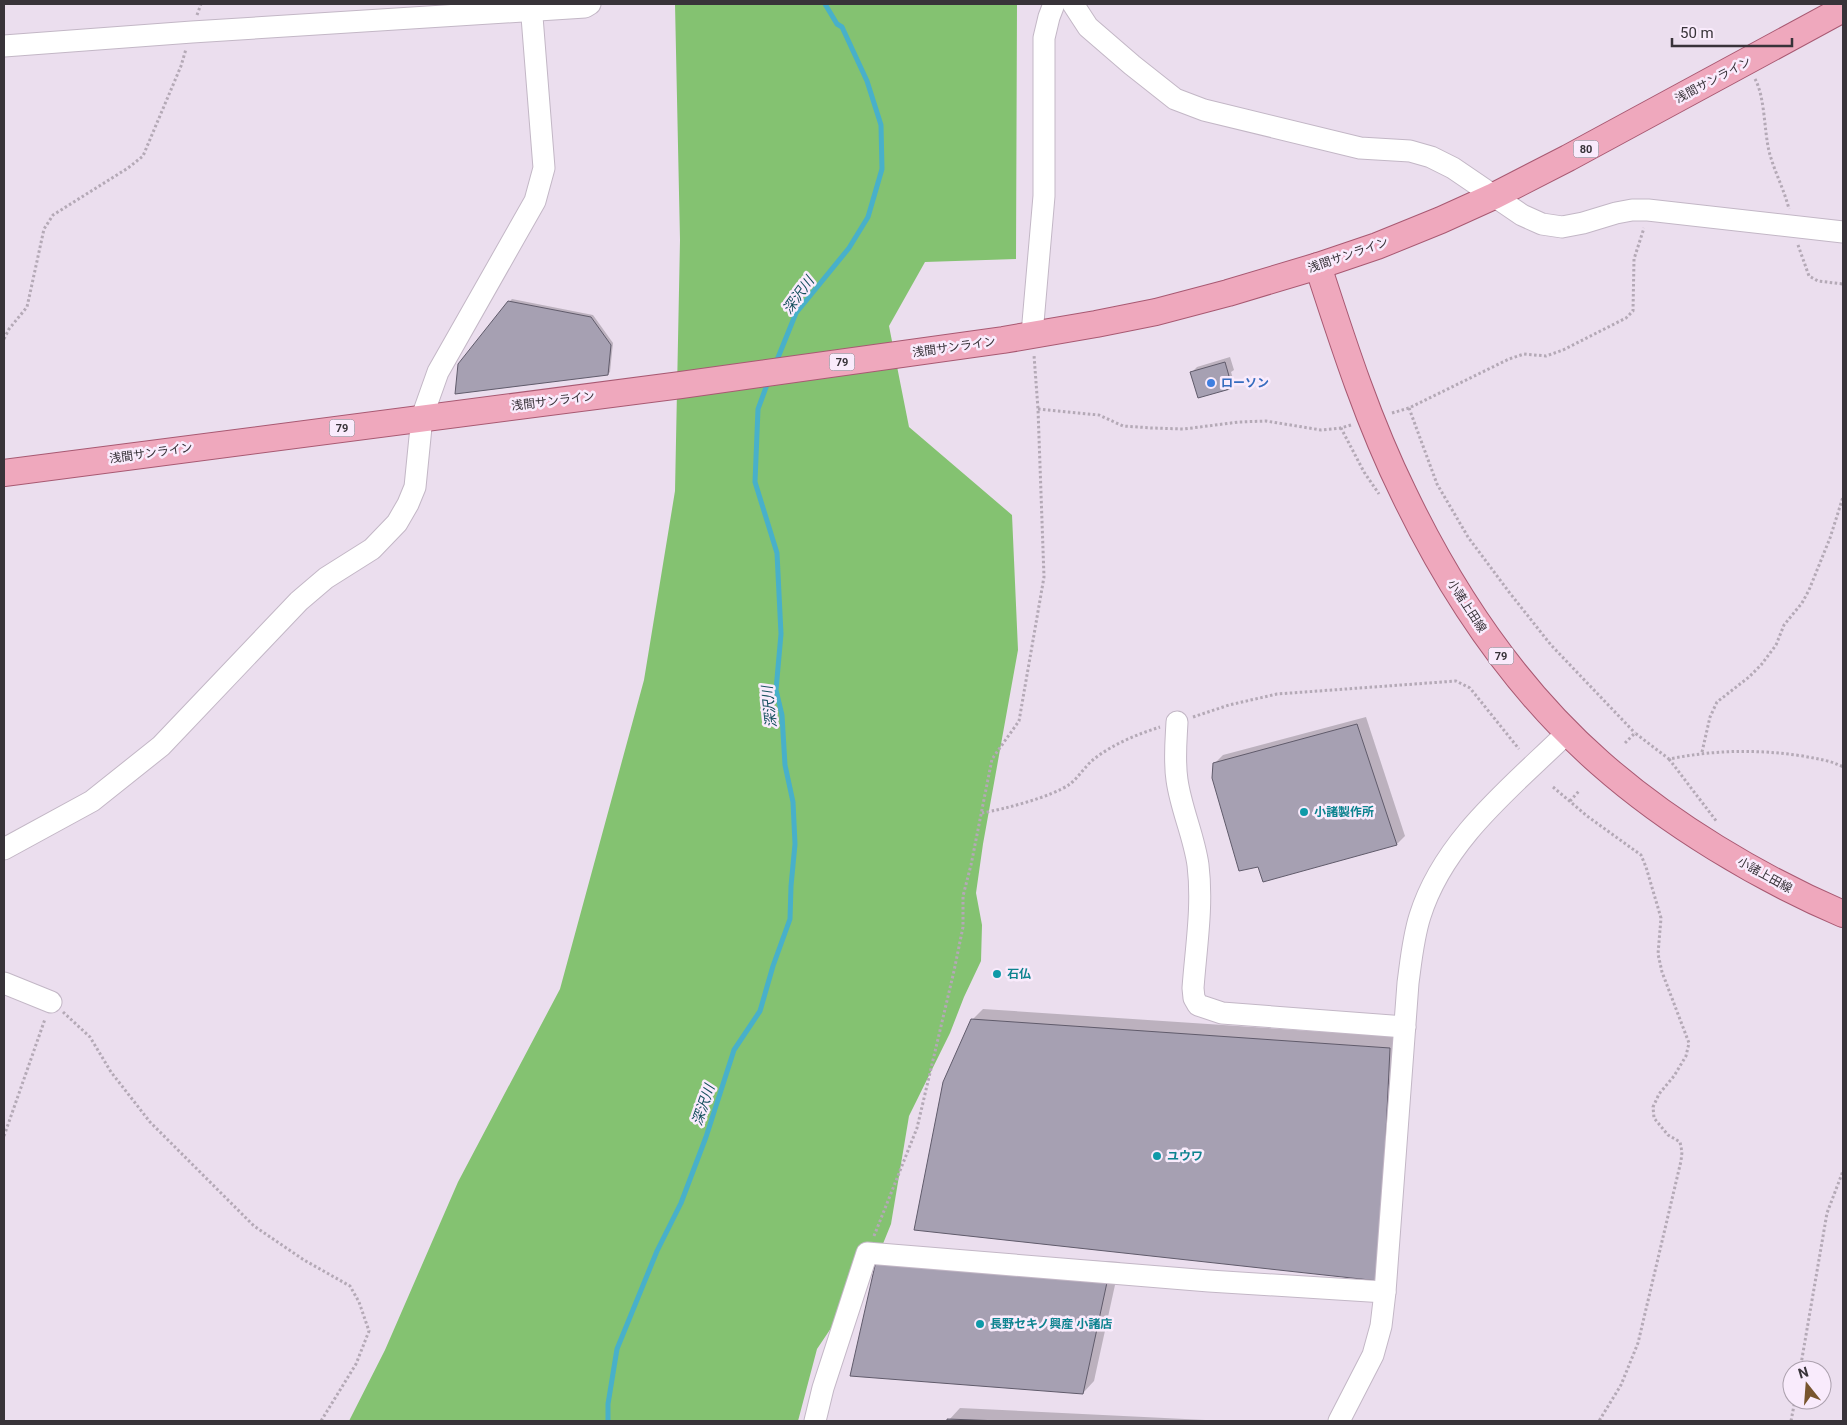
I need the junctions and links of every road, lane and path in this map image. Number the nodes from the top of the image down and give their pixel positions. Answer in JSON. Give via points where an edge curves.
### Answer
{"nodes":[{"id":1,"x":201,"y":4,"type":"edge"},
{"id":2,"x":590,"y":4,"type":"edge"},
{"id":3,"x":1054,"y":4,"type":"edge"},
{"id":4,"x":1073,"y":4,"type":"edge"},
{"id":5,"x":532,"y":7,"type":"edge"},
{"id":6,"x":1843,"y":9,"type":"edge"},
{"id":7,"x":192,"y":32,"type":"junction"},
{"id":8,"x":4,"y":46,"type":"edge"},
{"id":9,"x":1746,"y":62,"type":"junction"},
{"id":10,"x":1494,"y":196,"type":"junction"},
{"id":11,"x":1648,"y":210,"type":"junction"},
{"id":12,"x":1794,"y":226,"type":"junction"},
{"id":13,"x":1843,"y":232,"type":"edge"},
{"id":14,"x":1318,"y":266,"type":"junction"},
{"id":15,"x":1843,"y":284,"type":"edge"},
{"id":16,"x":1032,"y":334,"type":"junction"},
{"id":17,"x":4,"y":339,"type":"edge"},
{"id":18,"x":1409,"y":408,"type":"junction"},
{"id":19,"x":1038,"y":409,"type":"junction"},
{"id":20,"x":1392,"y":413,"type":"dead end"},
{"id":21,"x":422,"y":418,"type":"junction"},
{"id":22,"x":1351,"y":425,"type":"dead end"},
{"id":23,"x":1341,"y":428,"type":"junction"},
{"id":24,"x":4,"y":473,"type":"edge"},
{"id":25,"x":1843,"y":497,"type":"edge"},
{"id":26,"x":1408,"y":503,"type":"junction"},
{"id":27,"x":1177,"y":722,"type":"junction"},
{"id":28,"x":1568,"y":732,"type":"junction"},
{"id":29,"x":1635,"y":733,"type":"junction"},
{"id":30,"x":1625,"y":743,"type":"dead end"},
{"id":31,"x":1520,"y":749,"type":"dead end"},
{"id":32,"x":1702,"y":752,"type":"junction"},
{"id":33,"x":1669,"y":759,"type":"junction"},
{"id":34,"x":1843,"y":767,"type":"edge"},
{"id":35,"x":1553,"y":787,"type":"dead end"},
{"id":36,"x":1579,"y":791,"type":"dead end"},
{"id":37,"x":1570,"y":801,"type":"junction"},
{"id":38,"x":982,"y":813,"type":"junction"},
{"id":39,"x":1718,"y":848,"type":"junction"},
{"id":40,"x":4,"y":849,"type":"edge"},
{"id":41,"x":1843,"y":914,"type":"edge"},
{"id":42,"x":4,"y":983,"type":"edge"},
{"id":43,"x":51,"y":1002,"type":"junction"},
{"id":44,"x":1405,"y":1027,"type":"junction"},
{"id":45,"x":4,"y":1136,"type":"edge"},
{"id":46,"x":1843,"y":1171,"type":"edge"},
{"id":47,"x":867,"y":1253,"type":"junction"},
{"id":48,"x":1385,"y":1292,"type":"junction"},
{"id":49,"x":1802,"y":1360,"type":"edge"},
{"id":50,"x":321,"y":1421,"type":"edge"},
{"id":51,"x":815,"y":1421,"type":"edge"},
{"id":52,"x":1339,"y":1421,"type":"edge"},
{"id":53,"x":1599,"y":1421,"type":"edge"}],
"edges":[{"from":1,"to":7,"type":"path"},
{"from":2,"to":5,"type":"street","via":[[585,7]]},
{"from":3,"to":16,"type":"street","via":[[1044,38],[1044,196]]},
{"from":4,"to":10,"type":"street","via":[[1088,27],[1175,99],[1204,110],[1360,148],[1410,151],[1431,157]]},
{"from":5,"to":7,"type":"street"},
{"from":5,"to":21,"type":"street","via":[[544,168],[535,200],[438,372]]},
{"from":6,"to":9,"type":"main road","name":"浅間サンライン","number":"80"},
{"from":7,"to":8,"type":"street"},
{"from":7,"to":17,"type":"path","via":[[143,156],[53,215],[44,229],[27,307]]},
{"from":9,"to":10,"type":"main road","name":"浅間サンライン","number":"80"},
{"from":9,"to":12,"type":"path","via":[[1757,82],[1769,152]]},
{"from":10,"to":11,"type":"street","via":[[1522,215],[1542,224],[1562,227],[1616,213]]},
{"from":10,"to":14,"type":"main road","name":"浅間サンライン","number":"80","via":[[1414,231]]},
{"from":11,"to":12,"type":"street"},
{"from":11,"to":18,"type":"path","via":[[1634,258],[1632,311],[1626,318],[1546,356],[1524,354],[1509,359]]},
{"from":12,"to":13,"type":"street"},
{"from":12,"to":15,"type":"path","via":[[1809,276],[1818,281]]},
{"from":14,"to":16,"type":"main road","name":"浅間サンライン","number":"79","via":[[1156,312]]},
{"from":14,"to":26,"type":"main road","name":"小諸上田線","number":"79","via":[[1380,442]]},
{"from":16,"to":19,"type":"path"},
{"from":16,"to":21,"type":"main road","name":"浅間サンライン","number":"79","via":[[681,385]]},
{"from":18,"to":20,"type":"path"},
{"from":18,"to":29,"type":"path","via":[[1437,484],[1468,537],[1551,645]]},
{"from":19,"to":23,"type":"path","via":[[1099,415],[1123,426],[1152,428],[1184,429],[1257,421],[1321,430]]},
{"from":19,"to":38,"type":"path","via":[[1044,577],[1019,721],[992,759]]},
{"from":21,"to":24,"type":"main road","name":"浅間サンライン","number":"79"},
{"from":21,"to":40,"type":"street","via":[[415,487],[405,510],[386,536],[299,601],[161,746],[92,801]]},
{"from":22,"to":23,"type":"path"},
{"from":23,"to":26,"type":"path","via":[[1364,472],[1390,509]]},
{"from":25,"to":32,"type":"path","via":[[1830,538],[1802,603],[1784,625],[1776,645],[1762,664],[1717,702]]},
{"from":26,"to":28,"type":"main road","name":"小諸上田線","number":"79","via":[[1469,611],[1497,651]]},
{"from":27,"to":31,"type":"path","via":[[1229,704],[1277,694],[1456,681],[1470,688]]},
{"from":27,"to":38,"type":"path","via":[[1125,740],[1095,758],[1069,784],[1043,796]]},
{"from":27,"to":44,"type":"street","via":[[1177,781],[1194,848],[1200,888],[1193,988],[1198,1005],[1222,1013]]},
{"from":28,"to":39,"type":"main road","name":"小諸上田線","number":"79","via":[[1627,786]]},
{"from":28,"to":44,"type":"street","via":[[1480,818],[1440,869],[1420,916],[1412,947]]},
{"from":29,"to":30,"type":"path"},
{"from":29,"to":33,"type":"path"},
{"from":32,"to":33,"type":"path"},
{"from":32,"to":34,"type":"path","via":[[1747,750],[1787,754],[1833,762]]},
{"from":33,"to":39,"type":"path","via":[[1726,835]]},
{"from":35,"to":37,"type":"path"},
{"from":36,"to":37,"type":"path"},
{"from":37,"to":53,"type":"path","via":[[1640,855],[1646,867],[1661,918],[1658,954],[1662,972],[1689,1043],[1686,1056],[1653,1107],[1654,1118],[1668,1135],[1680,1142],[1682,1161],[1638,1343],[1621,1386]]},
{"from":38,"to":47,"type":"path","via":[[963,896],[963,927],[954,971],[916,1128]]},
{"from":39,"to":41,"type":"main road","name":"小諸上田線","number":"79","via":[[1810,900]]},
{"from":42,"to":43,"type":"street"},
{"from":43,"to":45,"type":"path"},
{"from":43,"to":50,"type":"path","via":[[90,1037],[111,1072],[150,1122],[254,1226],[350,1286],[369,1331],[356,1364]]},
{"from":44,"to":48,"type":"street"},
{"from":46,"to":49,"type":"path","via":[[1826,1213]]},
{"from":47,"to":48,"type":"street"},
{"from":47,"to":51,"type":"street"},
{"from":48,"to":52,"type":"street","via":[[1373,1355]]}]}
